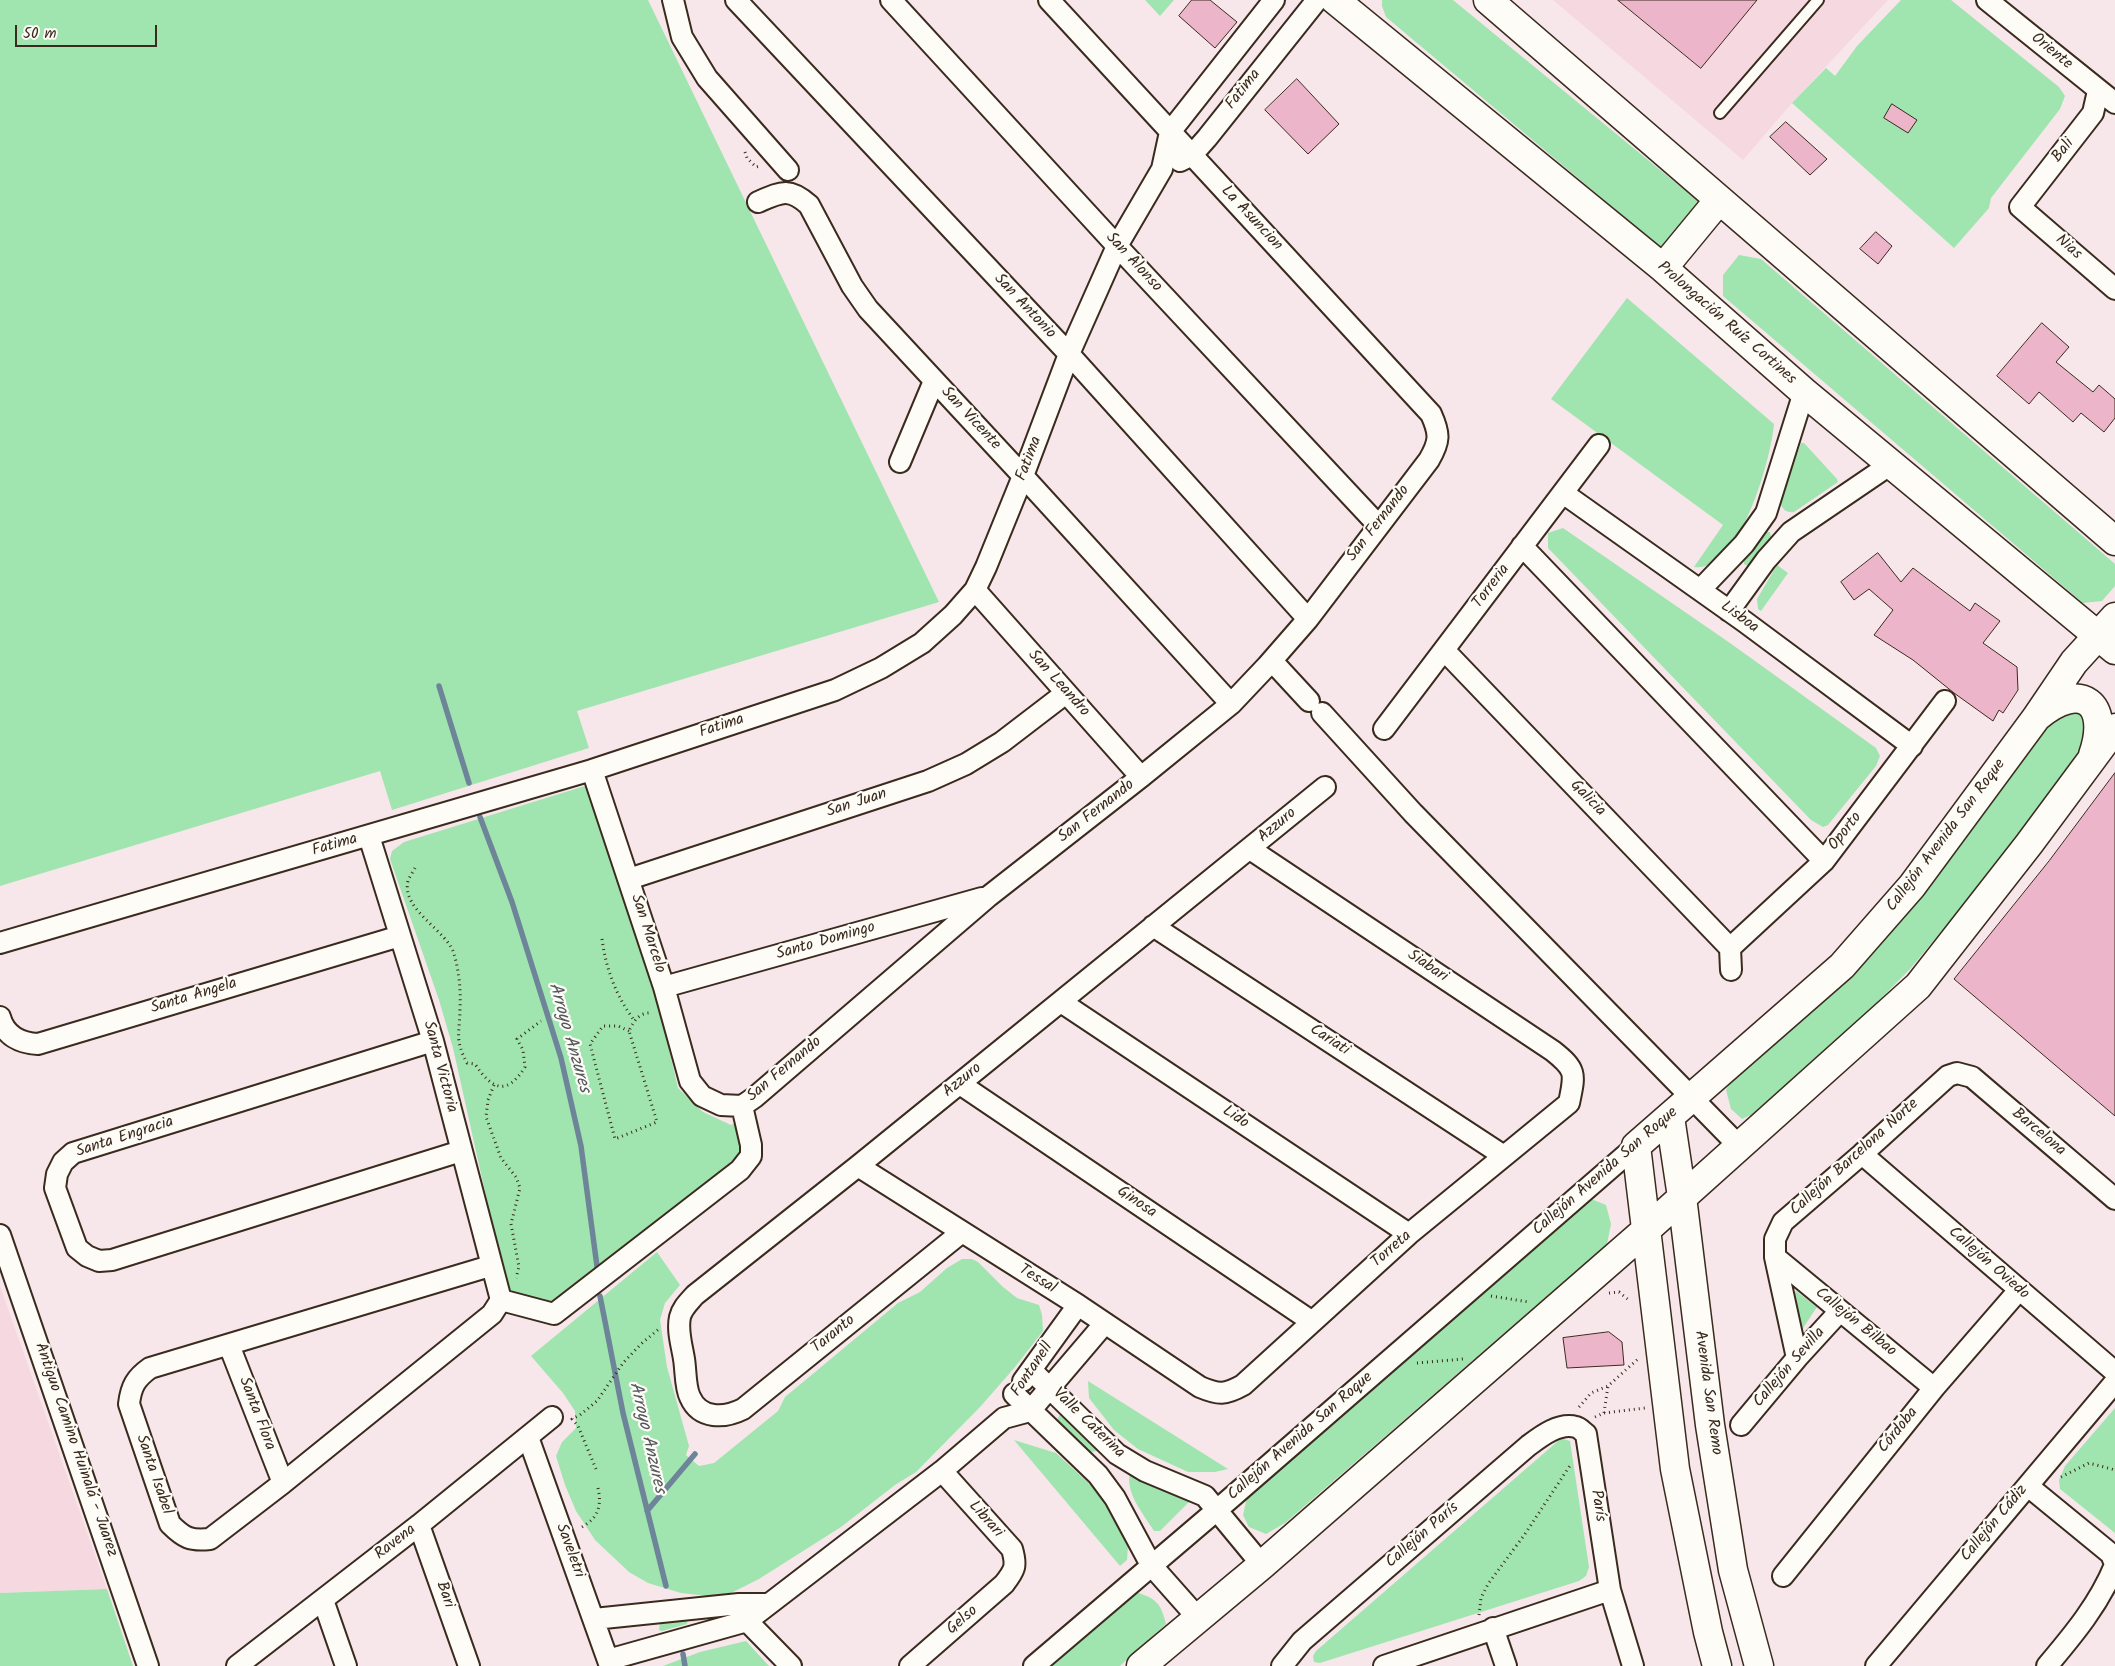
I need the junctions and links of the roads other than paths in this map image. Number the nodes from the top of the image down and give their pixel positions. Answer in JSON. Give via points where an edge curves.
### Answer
{"nodes":[{"id":1,"x":673,"y":0,"type":"edge"},
{"id":2,"x":736,"y":0,"type":"edge"},
{"id":3,"x":891,"y":0,"type":"edge"},
{"id":4,"x":1048,"y":0,"type":"edge"},
{"id":5,"x":1274,"y":0,"type":"edge"},
{"id":6,"x":1317,"y":0,"type":"edge"},
{"id":7,"x":1335,"y":0,"type":"edge"},
{"id":8,"x":1488,"y":0,"type":"edge"},
{"id":9,"x":1818,"y":0,"type":"edge"},
{"id":10,"x":1987,"y":0,"type":"edge"},
{"id":11,"x":1357,"y":9,"type":"edge"},
{"id":12,"x":1218,"y":70,"type":"junction"},
{"id":13,"x":1244,"y":90,"type":"junction"},
{"id":14,"x":2098,"y":91,"type":"junction"},
{"id":15,"x":2115,"y":103,"type":"edge"},
{"id":16,"x":1720,"y":113,"type":"dead end"},
{"id":17,"x":1170,"y":132,"type":"junction"},
{"id":18,"x":1192,"y":155,"type":"junction"},
{"id":19,"x":1162,"y":169,"type":"junction"},
{"id":20,"x":788,"y":170,"type":"dead end"},
{"id":21,"x":1719,"y":200,"type":"junction"},
{"id":22,"x":758,"y":202,"type":"dead end"},
{"id":23,"x":2020,"y":207,"type":"joint"},
{"id":24,"x":1117,"y":246,"type":"junction"},
{"id":25,"x":1663,"y":268,"type":"junction"},
{"id":26,"x":2115,"y":290,"type":"edge"},
{"id":27,"x":1069,"y":354,"type":"junction"},
{"id":28,"x":934,"y":381,"type":"junction"},
{"id":29,"x":1804,"y":392,"type":"junction"},
{"id":30,"x":1438,"y":445,"type":"joint"},
{"id":31,"x":1599,"y":445,"type":"dead end"},
{"id":32,"x":900,"y":462,"type":"dead end"},
{"id":33,"x":1891,"y":464,"type":"junction"},
{"id":34,"x":1024,"y":476,"type":"junction"},
{"id":35,"x":1563,"y":493,"type":"junction"},
{"id":36,"x":1766,"y":513,"type":"junction"},
{"id":37,"x":1378,"y":525,"type":"junction"},
{"id":38,"x":1790,"y":532,"type":"junction"},
{"id":39,"x":2115,"y":541,"type":"edge"},
{"id":40,"x":1522,"y":546,"type":"junction"},
{"id":41,"x":974,"y":590,"type":"junction"},
{"id":42,"x":1700,"y":590,"type":"junction"},
{"id":43,"x":1729,"y":611,"type":"junction"},
{"id":44,"x":1308,"y":619,"type":"junction"},
{"id":45,"x":2110,"y":635,"type":"edge"},
{"id":46,"x":1444,"y":650,"type":"junction"},
{"id":47,"x":1272,"y":661,"type":"junction"},
{"id":48,"x":1066,"y":693,"type":"junction"},
{"id":49,"x":1945,"y":701,"type":"dead end"},
{"id":50,"x":1231,"y":704,"type":"junction"},
{"id":51,"x":2036,"y":718,"type":"junction"},
{"id":52,"x":2115,"y":728,"type":"edge"},
{"id":53,"x":1384,"y":729,"type":"dead end"},
{"id":54,"x":1912,"y":746,"type":"junction"},
{"id":55,"x":2115,"y":748,"type":"edge"},
{"id":56,"x":2090,"y":763,"type":"junction"},
{"id":57,"x":592,"y":770,"type":"junction"},
{"id":58,"x":1141,"y":778,"type":"junction"},
{"id":59,"x":1325,"y":787,"type":"dead end"},
{"id":60,"x":369,"y":836,"type":"junction"},
{"id":61,"x":1250,"y":849,"type":"junction"},
{"id":62,"x":1824,"y":861,"type":"junction"},
{"id":63,"x":629,"y":879,"type":"junction"},
{"id":64,"x":989,"y":896,"type":"junction"},
{"id":65,"x":1153,"y":926,"type":"junction"},
{"id":66,"x":400,"y":936,"type":"junction"},
{"id":67,"x":0,"y":943,"type":"edge"},
{"id":68,"x":1730,"y":948,"type":"junction"},
{"id":69,"x":1732,"y":970,"type":"dead end"},
{"id":70,"x":664,"y":987,"type":"junction"},
{"id":71,"x":1061,"y":1002,"type":"junction"},
{"id":72,"x":0,"y":1017,"type":"edge"},
{"id":73,"x":433,"y":1041,"type":"junction"},
{"id":74,"x":1957,"y":1074,"type":"joint"},
{"id":75,"x":960,"y":1084,"type":"junction"},
{"id":76,"x":702,"y":1096,"type":"joint"},
{"id":77,"x":1692,"y":1098,"type":"junction"},
{"id":78,"x":1569,"y":1103,"type":"joint"},
{"id":79,"x":742,"y":1106,"type":"junction"},
{"id":80,"x":1670,"y":1117,"type":"junction"},
{"id":81,"x":1636,"y":1146,"type":"junction"},
{"id":82,"x":1739,"y":1146,"type":"junction"},
{"id":83,"x":461,"y":1152,"type":"junction"},
{"id":84,"x":1862,"y":1154,"type":"junction"},
{"id":85,"x":1504,"y":1156,"type":"junction"},
{"id":86,"x":858,"y":1166,"type":"junction"},
{"id":87,"x":1682,"y":1197,"type":"junction"},
{"id":88,"x":2115,"y":1199,"type":"edge"},
{"id":89,"x":1646,"y":1230,"type":"junction"},
{"id":90,"x":962,"y":1232,"type":"junction"},
{"id":91,"x":1409,"y":1234,"type":"junction"},
{"id":92,"x":0,"y":1235,"type":"edge"},
{"id":93,"x":1776,"y":1257,"type":"junction"},
{"id":94,"x":490,"y":1266,"type":"junction"},
{"id":95,"x":2018,"y":1290,"type":"junction"},
{"id":96,"x":503,"y":1300,"type":"junction"},
{"id":97,"x":1078,"y":1305,"type":"junction"},
{"id":98,"x":1840,"y":1312,"type":"junction"},
{"id":99,"x":1311,"y":1321,"type":"junction"},
{"id":100,"x":1105,"y":1323,"type":"junction"},
{"id":101,"x":229,"y":1345,"type":"junction"},
{"id":102,"x":1797,"y":1358,"type":"junction"},
{"id":103,"x":1031,"y":1370,"type":"junction"},
{"id":104,"x":2115,"y":1372,"type":"edge"},
{"id":105,"x":2115,"y":1382,"type":"edge"},
{"id":106,"x":1934,"y":1388,"type":"junction"},
{"id":107,"x":1051,"y":1389,"type":"junction"},
{"id":108,"x":1216,"y":1393,"type":"joint"},
{"id":109,"x":1014,"y":1394,"type":"junction"},
{"id":110,"x":699,"y":1409,"type":"joint"},
{"id":111,"x":1030,"y":1411,"type":"junction"},
{"id":112,"x":552,"y":1418,"type":"dead end"},
{"id":113,"x":1004,"y":1418,"type":"junction"},
{"id":114,"x":1582,"y":1418,"type":"joint"},
{"id":115,"x":1741,"y":1425,"type":"dead end"},
{"id":116,"x":528,"y":1437,"type":"junction"},
{"id":117,"x":1117,"y":1454,"type":"junction"},
{"id":118,"x":942,"y":1471,"type":"junction"},
{"id":119,"x":1098,"y":1475,"type":"junction"},
{"id":120,"x":284,"y":1483,"type":"junction"},
{"id":121,"x":2028,"y":1486,"type":"junction"},
{"id":122,"x":1217,"y":1510,"type":"junction"},
{"id":123,"x":419,"y":1525,"type":"junction"},
{"id":124,"x":2115,"y":1564,"type":"edge"},
{"id":125,"x":1151,"y":1565,"type":"junction"},
{"id":126,"x":1262,"y":1565,"type":"junction"},
{"id":127,"x":1733,"y":1570,"type":"junction"},
{"id":128,"x":1013,"y":1574,"type":"joint"},
{"id":129,"x":1783,"y":1576,"type":"dead end"},
{"id":130,"x":1697,"y":1578,"type":"junction"},
{"id":131,"x":1610,"y":1590,"type":"junction"},
{"id":132,"x":323,"y":1600,"type":"junction"},
{"id":133,"x":743,"y":1612,"type":"junction"},
{"id":134,"x":1198,"y":1618,"type":"junction"},
{"id":135,"x":594,"y":1619,"type":"junction"},
{"id":136,"x":1486,"y":1622,"type":"junction"},
{"id":137,"x":609,"y":1663,"type":"edge"},
{"id":138,"x":148,"y":1666,"type":"edge"},
{"id":139,"x":237,"y":1666,"type":"edge"},
{"id":140,"x":346,"y":1666,"type":"edge"},
{"id":141,"x":469,"y":1666,"type":"edge"},
{"id":142,"x":791,"y":1666,"type":"edge"},
{"id":143,"x":910,"y":1666,"type":"edge"},
{"id":144,"x":1034,"y":1666,"type":"edge"},
{"id":145,"x":1141,"y":1666,"type":"edge"},
{"id":146,"x":1282,"y":1666,"type":"edge"},
{"id":147,"x":1384,"y":1666,"type":"edge"},
{"id":148,"x":1506,"y":1666,"type":"edge"},
{"id":149,"x":1633,"y":1666,"type":"edge"},
{"id":150,"x":1717,"y":1666,"type":"edge"},
{"id":151,"x":1759,"y":1666,"type":"edge"},
{"id":152,"x":1876,"y":1666,"type":"edge"},
{"id":153,"x":2047,"y":1666,"type":"edge"}],
"edges":[{"from":1,"to":20,"type":"street","via":[[682,37],[707,78]]},
{"from":2,"to":27,"type":"street","name":"San Antonio"},
{"from":3,"to":24,"type":"street","name":"San Alonso"},
{"from":4,"to":17,"type":"street","name":"La Asuncion"},
{"from":5,"to":12,"type":"street","name":"Fatima"},
{"from":6,"to":13,"type":"street","name":"Fatima"},
{"from":7,"to":11,"type":"street","name":"Prolongación Ruíz Cortines"},
{"from":8,"to":21,"type":"street"},
{"from":9,"to":16,"type":"lane"},
{"from":10,"to":14,"type":"street","name":"Oriente"},
{"from":11,"to":25,"type":"street","name":"Prolongación Ruíz Cortines"},
{"from":12,"to":13,"type":"street"},
{"from":12,"to":17,"type":"street","name":"Fatima"},
{"from":13,"to":18,"type":"street","name":"Fatima"},
{"from":14,"to":15,"type":"street","name":"Oriente"},
{"from":14,"to":23,"type":"street","name":"Bali","via":[[2093,113]]},
{"from":17,"to":18,"type":"street","name":"La Asuncion"},
{"from":17,"to":19,"type":"street","name":"Fatima"},
{"from":18,"to":19,"type":"street","name":"Fatima"},
{"from":18,"to":30,"type":"street","name":"La Asuncion","via":[[1431,414],[1438,429]]},
{"from":19,"to":24,"type":"street","name":"Fatima"},
{"from":21,"to":25,"type":"street"},
{"from":21,"to":39,"type":"street"},
{"from":22,"to":28,"type":"street","name":"San Vicente","via":[[790,192],[809,205],[859,298]]},
{"from":23,"to":26,"type":"street","name":"Nias"},
{"from":24,"to":27,"type":"street","name":"Fatima"},
{"from":24,"to":37,"type":"street","name":"San Alonso"},
{"from":25,"to":29,"type":"street","name":"Prolongación Ruíz Cortines"},
{"from":27,"to":34,"type":"street","name":"Fatima"},
{"from":27,"to":44,"type":"street","name":"San Antonio"},
{"from":28,"to":32,"type":"street"},
{"from":28,"to":34,"type":"street","name":"San Vicente"},
{"from":29,"to":33,"type":"street","name":"Prolongación Ruíz Cortines"},
{"from":29,"to":36,"type":"street"},
{"from":30,"to":37,"type":"street","name":"San Fernando"},
{"from":31,"to":35,"type":"street","name":"Torreria"},
{"from":33,"to":38,"type":"street"},
{"from":33,"to":45,"type":"street","name":"Prolongación Ruíz Cortines"},
{"from":34,"to":41,"type":"street","name":"Fatima"},
{"from":34,"to":50,"type":"street","name":"San Vicente"},
{"from":35,"to":40,"type":"street","name":"Torreria"},
{"from":35,"to":42,"type":"street","name":"Lisboa"},
{"from":36,"to":38,"type":"street"},
{"from":36,"to":42,"type":"street","via":[[1744,544]]},
{"from":37,"to":44,"type":"street","name":"San Fernando"},
{"from":38,"to":43,"type":"street"},
{"from":40,"to":46,"type":"street","name":"Torreria"},
{"from":40,"to":62,"type":"street"},
{"from":41,"to":48,"type":"street","name":"San Leandro"},
{"from":41,"to":57,"type":"street","name":"Fatima","via":[[953,615],[922,643],[882,668],[835,690]]},
{"from":42,"to":43,"type":"street","name":"Lisboa"},
{"from":43,"to":54,"type":"street","name":"Lisboa"},
{"from":44,"to":47,"type":"street","name":"San Fernando"},
{"from":45,"to":51,"type":"street","name":"Callejón Avenida San Roque","via":[[2074,662]]},
{"from":46,"to":53,"type":"street","name":"Torreria"},
{"from":46,"to":68,"type":"street","name":"Galicia"},
{"from":47,"to":50,"type":"street","name":"San Fernando"},
{"from":47,"to":77,"type":"street","via":[[1413,813]]},
{"from":48,"to":58,"type":"street","name":"San Leandro"},
{"from":48,"to":63,"type":"street","name":"San Juan","via":[[1002,742],[966,764],[928,781]]},
{"from":49,"to":54,"type":"street","name":"Oporto"},
{"from":50,"to":58,"type":"street","name":"San Fernando"},
{"from":51,"to":56,"type":"street","via":[[2057,703],[2076,698],[2086,701],[2096,712],[2098,724]]},
{"from":51,"to":77,"type":"street","name":"Callejón Avenida San Roque","via":[[1912,886],[1842,966]]},
{"from":52,"to":56,"type":"street"},
{"from":54,"to":62,"type":"street","name":"Oporto"},
{"from":55,"to":56,"type":"street"},
{"from":56,"to":82,"type":"street","via":[[1918,986]]},
{"from":57,"to":60,"type":"street","name":"Fatima"},
{"from":57,"to":63,"type":"street","name":"San Marcelo"},
{"from":58,"to":64,"type":"street","name":"San Fernando"},
{"from":59,"to":61,"type":"street","name":"Azzuro"},
{"from":60,"to":66,"type":"street","name":"Santa Victoria"},
{"from":60,"to":67,"type":"street","name":"Fatima"},
{"from":61,"to":65,"type":"street","name":"Azzuro"},
{"from":61,"to":78,"type":"street","name":"Siabari","via":[[1565,1060],[1572,1071]]},
{"from":62,"to":68,"type":"street","name":"Oporto"},
{"from":63,"to":70,"type":"street","name":"San Marcelo"},
{"from":64,"to":70,"type":"street","name":"Santo Domingo"},
{"from":64,"to":79,"type":"street","name":"San Fernando"},
{"from":65,"to":71,"type":"street","name":"Azzuro"},
{"from":65,"to":85,"type":"street","name":"Cariati"},
{"from":66,"to":72,"type":"street","name":"Santa Angela","via":[[38,1044],[24,1043],[10,1035]]},
{"from":66,"to":73,"type":"street","name":"Santa Victoria"},
{"from":68,"to":69,"type":"street"},
{"from":70,"to":76,"type":"street","name":"San Marcelo","via":[[690,1081]]},
{"from":71,"to":75,"type":"street","name":"Azzuro"},
{"from":71,"to":91,"type":"street","name":"Lido"},
{"from":73,"to":83,"type":"street","name":"Santa Victoria"},
{"from":73,"to":83,"type":"street","name":"Santa Engracia","via":[[74,1153],[63,1162],[57,1174],[56,1188],[77,1248],[99,1261],[112,1260]]},
{"from":74,"to":84,"type":"street","name":"Callejón Barcelona Norte","via":[[1948,1076],[1936,1086]]},
{"from":74,"to":88,"type":"street","name":"Barcelona","via":[[1972,1077]]},
{"from":75,"to":86,"type":"street","name":"Azzuro"},
{"from":75,"to":99,"type":"street","name":"Ginosa"},
{"from":76,"to":79,"type":"street","name":"San Fernando","via":[[721,1105]]},
{"from":77,"to":80,"type":"street","name":"Callejón Avenida San Roque"},
{"from":77,"to":82,"type":"street"},
{"from":78,"to":85,"type":"street","name":"Torreta"},
{"from":79,"to":96,"type":"street","via":[[751,1146],[750,1156],[740,1170],[554,1314]]},
{"from":80,"to":81,"type":"street","name":"Callejón Avenida San Roque"},
{"from":80,"to":87,"type":"street","name":"Avenida San Remo"},
{"from":81,"to":89,"type":"street"},
{"from":81,"to":122,"type":"street","name":"Callejón Avenida San Roque"},
{"from":82,"to":87,"type":"street"},
{"from":83,"to":94,"type":"street","name":"Santa Victoria"},
{"from":84,"to":93,"type":"street","name":"Callejón Barcelona Norte","via":[[1783,1222],[1775,1239]]},
{"from":84,"to":95,"type":"street","name":"Callejón Oviedo"},
{"from":85,"to":91,"type":"street","name":"Torreta"},
{"from":86,"to":90,"type":"street","name":"Tessal"},
{"from":86,"to":110,"type":"street","name":"Azzuro","via":[[686,1305],[680,1317],[679,1330],[690,1397]]},
{"from":87,"to":89,"type":"street"},
{"from":87,"to":127,"type":"street","name":"Avenida San Remo","via":[[1710,1425]]},
{"from":89,"to":126,"type":"street"},
{"from":89,"to":130,"type":"street","via":[[1675,1469]]},
{"from":90,"to":97,"type":"street","name":"Tessal"},
{"from":90,"to":110,"type":"street","name":"Taranto","via":[[743,1409],[730,1416],[714,1416]]},
{"from":91,"to":99,"type":"street","name":"Torreta"},
{"from":92,"to":138,"type":"street","name":"Antiguo Camino Huinalá - Juarez"},
{"from":93,"to":98,"type":"street","name":"Callejón Bilbao"},
{"from":93,"to":102,"type":"street","name":"Callejón Barcelona Norte"},
{"from":94,"to":96,"type":"street","name":"Santa Victoria"},
{"from":94,"to":101,"type":"street","name":"Santa Isabel"},
{"from":95,"to":104,"type":"street","name":"Callejón Oviedo"},
{"from":95,"to":106,"type":"street","name":"Córdoba"},
{"from":96,"to":120,"type":"street","name":"Santa Isabel","via":[[492,1314]]},
{"from":97,"to":100,"type":"street","name":"Tessal"},
{"from":97,"to":103,"type":"street","name":"Fontanell"},
{"from":98,"to":102,"type":"street","name":"Callejón Sevilla"},
{"from":98,"to":106,"type":"street","name":"Callejón Bilbao"},
{"from":99,"to":108,"type":"street","name":"Torreta","via":[[1243,1384],[1230,1392]]},
{"from":100,"to":107,"type":"street","name":"Fontanell"},
{"from":100,"to":108,"type":"street","name":"Tessal","via":[[1200,1387]]},
{"from":101,"to":120,"type":"street","name":"Santa Flora"},
{"from":101,"to":120,"type":"street","name":"Santa Isabel","via":[[150,1368],[138,1377],[131,1388],[129,1404],[170,1524],[195,1541],[210,1539]]},
{"from":102,"to":115,"type":"street","name":"Callejón Sevilla"},
{"from":103,"to":107,"type":"street","name":"Valle Caterina"},
{"from":103,"to":109,"type":"street","name":"Fontanell"},
{"from":105,"to":121,"type":"street","name":"Callejón Cádiz"},
{"from":106,"to":129,"type":"street","name":"Córdoba"},
{"from":107,"to":111,"type":"street","name":"Fontanell"},
{"from":107,"to":117,"type":"street","name":"Valle Caterina"},
{"from":109,"to":111,"type":"street","name":"Valle Caterina"},
{"from":109,"to":113,"type":"street","name":"Fontanell"},
{"from":111,"to":113,"type":"street","name":"Fontanell"},
{"from":111,"to":119,"type":"street","name":"Valle Caterina"},
{"from":112,"to":116,"type":"street","name":"Ravena"},
{"from":113,"to":118,"type":"street"},
{"from":114,"to":131,"type":"street","name":"París"},
{"from":114,"to":146,"type":"street","name":"Callejón París","via":[[1544,1434],[1528,1446],[1302,1641]]},
{"from":116,"to":123,"type":"street","name":"Ravena"},
{"from":116,"to":135,"type":"street","name":"Saveletri"},
{"from":117,"to":119,"type":"street"},
{"from":117,"to":122,"type":"street","name":"Valle Caterina","via":[[1146,1471],[1205,1496]]},
{"from":118,"to":128,"type":"street","name":"Librari","via":[[1012,1550],[1016,1563]]},
{"from":118,"to":133,"type":"street","via":[[768,1604]]},
{"from":119,"to":125,"type":"street","name":"Valle Caterina","via":[[1115,1498]]},
{"from":121,"to":124,"type":"street","via":[[2110,1554]]},
{"from":121,"to":152,"type":"street","name":"Callejón Cádiz"},
{"from":122,"to":125,"type":"street","name":"Callejón Avenida San Roque"},
{"from":122,"to":126,"type":"street","name":"Valle Caterina"},
{"from":123,"to":132,"type":"street","name":"Ravena"},
{"from":123,"to":141,"type":"street","name":"Bari"},
{"from":124,"to":153,"type":"street","via":[[2104,1591],[2085,1621]]},
{"from":125,"to":134,"type":"street","name":"Valle Caterina"},
{"from":125,"to":144,"type":"street","name":"Callejón Avenida San Roque"},
{"from":126,"to":134,"type":"street"},
{"from":127,"to":130,"type":"street"},
{"from":127,"to":151,"type":"street","name":"Avenida San Remo"},
{"from":128,"to":143,"type":"street","name":"Gelso"},
{"from":130,"to":150,"type":"street"},
{"from":131,"to":136,"type":"street"},
{"from":131,"to":149,"type":"street","name":"París"},
{"from":132,"to":139,"type":"street","name":"Ravena"},
{"from":132,"to":140,"type":"street"},
{"from":133,"to":135,"type":"street"},
{"from":133,"to":137,"type":"street"},
{"from":133,"to":142,"type":"street"},
{"from":134,"to":145,"type":"street"},
{"from":135,"to":137,"type":"street","name":"Saveletri"},
{"from":136,"to":147,"type":"street"},
{"from":136,"to":148,"type":"street"}]}
